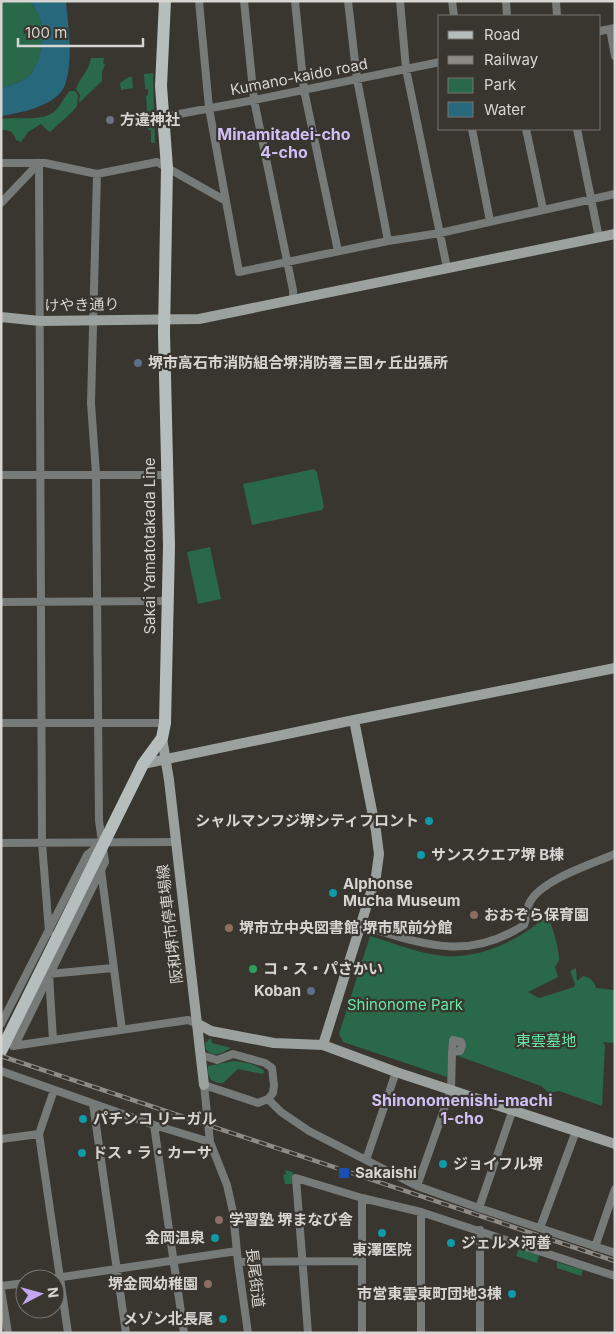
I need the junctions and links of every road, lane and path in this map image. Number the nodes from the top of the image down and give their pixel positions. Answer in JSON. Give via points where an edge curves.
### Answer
{"nodes":[{"id":1,"x":165,"y":1,"type":"edge"},
{"id":2,"x":199,"y":1,"type":"edge"},
{"id":3,"x":244,"y":1,"type":"edge"},
{"id":4,"x":295,"y":1,"type":"edge"},
{"id":5,"x":348,"y":1,"type":"edge"},
{"id":6,"x":400,"y":1,"type":"edge"},
{"id":7,"x":452,"y":1,"type":"edge"},
{"id":8,"x":506,"y":1,"type":"edge"},
{"id":9,"x":556,"y":1,"type":"edge"},
{"id":10,"x":454,"y":15,"type":"edge"},
{"id":11,"x":507,"y":15,"type":"edge"},
{"id":12,"x":557,"y":15,"type":"edge"},
{"id":13,"x":612,"y":28,"type":"edge"},
{"id":14,"x":615,"y":56,"type":"edge"},
{"id":15,"x":438,"y":62,"type":"edge"},
{"id":16,"x":406,"y":69,"type":"junction"},
{"id":17,"x":357,"y":79,"type":"junction"},
{"id":18,"x":304,"y":90,"type":"junction"},
{"id":19,"x":254,"y":100,"type":"junction"},
{"id":20,"x":210,"y":108,"type":"junction"},
{"id":21,"x":163,"y":117,"type":"junction"},
{"id":22,"x":472,"y":130,"type":"edge"},
{"id":23,"x":526,"y":130,"type":"edge"},
{"id":24,"x":577,"y":130,"type":"edge"},
{"id":25,"x":1,"y":163,"type":"edge"},
{"id":26,"x":39,"y":163,"type":"junction"},
{"id":27,"x":167,"y":168,"type":"junction"},
{"id":28,"x":97,"y":174,"type":"junction"},
{"id":29,"x":615,"y":194,"type":"edge"},
{"id":30,"x":592,"y":198,"type":"junction"},
{"id":31,"x":226,"y":201,"type":"junction"},
{"id":32,"x":1,"y":204,"type":"edge"},
{"id":33,"x":543,"y":209,"type":"junction"},
{"id":34,"x":490,"y":221,"type":"junction"},
{"id":35,"x":440,"y":233,"type":"junction"},
{"id":36,"x":615,"y":234,"type":"edge"},
{"id":37,"x":599,"y":238,"type":"junction"},
{"id":38,"x":388,"y":241,"type":"junction"},
{"id":39,"x":338,"y":251,"type":"junction"},
{"id":40,"x":287,"y":262,"type":"junction"},
{"id":41,"x":447,"y":268,"type":"junction"},
{"id":42,"x":293,"y":299,"type":"junction"},
{"id":43,"x":1,"y":316,"type":"edge"},
{"id":44,"x":164,"y":318,"type":"junction"},
{"id":45,"x":40,"y":321,"type":"junction"},
{"id":46,"x":94,"y":321,"type":"junction"},
{"id":47,"x":96,"y":474,"type":"junction"},
{"id":48,"x":1,"y":475,"type":"edge"},
{"id":49,"x":40,"y":475,"type":"junction"},
{"id":50,"x":167,"y":475,"type":"junction"},
{"id":51,"x":168,"y":601,"type":"junction"},
{"id":52,"x":1,"y":602,"type":"edge"},
{"id":53,"x":41,"y":602,"type":"junction"},
{"id":54,"x":98,"y":602,"type":"junction"},
{"id":55,"x":615,"y":668,"type":"edge"},
{"id":56,"x":354,"y":720,"type":"junction"},
{"id":57,"x":98,"y":722,"type":"junction"},
{"id":58,"x":1,"y":723,"type":"edge"},
{"id":59,"x":41,"y":723,"type":"junction"},
{"id":60,"x":165,"y":723,"type":"junction"},
{"id":61,"x":162,"y":738,"type":"junction"},
{"id":62,"x":165,"y":759,"type":"junction"},
{"id":63,"x":143,"y":764,"type":"junction"},
{"id":64,"x":176,"y":842,"type":"junction"},
{"id":65,"x":1,"y":843,"type":"edge"},
{"id":66,"x":42,"y":843,"type":"junction"},
{"id":67,"x":103,"y":843,"type":"junction"},
{"id":68,"x":615,"y":854,"type":"edge"},
{"id":69,"x":101,"y":870,"type":"junction"},
{"id":70,"x":360,"y":925,"type":"junction"},
{"id":71,"x":49,"y":932,"type":"junction"},
{"id":72,"x":113,"y":968,"type":"junction"},
{"id":73,"x":49,"y":974,"type":"junction"},
{"id":74,"x":1,"y":1024,"type":"edge"},
{"id":75,"x":198,"y":1024,"type":"junction"},
{"id":76,"x":122,"y":1030,"type":"junction"},
{"id":77,"x":53,"y":1040,"type":"junction"},
{"id":78,"x":1,"y":1045,"type":"edge"},
{"id":79,"x":15,"y":1045,"type":"junction"},
{"id":80,"x":323,"y":1045,"type":"junction"},
{"id":81,"x":1,"y":1051,"type":"edge"},
{"id":82,"x":452,"y":1052,"type":"dead end"},
{"id":83,"x":201,"y":1055,"type":"junction"},
{"id":84,"x":1,"y":1071,"type":"edge"},
{"id":85,"x":396,"y":1072,"type":"junction"},
{"id":86,"x":204,"y":1085,"type":"junction"},
{"id":87,"x":54,"y":1090,"type":"junction"},
{"id":88,"x":451,"y":1090,"type":"junction"},
{"id":89,"x":268,"y":1099,"type":"junction"},
{"id":90,"x":93,"y":1104,"type":"junction"},
{"id":91,"x":513,"y":1109,"type":"junction"},
{"id":92,"x":154,"y":1125,"type":"junction"},
{"id":93,"x":576,"y":1131,"type":"junction"},
{"id":94,"x":39,"y":1134,"type":"junction"},
{"id":95,"x":1,"y":1139,"type":"edge"},
{"id":96,"x":210,"y":1142,"type":"junction"},
{"id":97,"x":615,"y":1144,"type":"edge"},
{"id":98,"x":366,"y":1160,"type":"junction"},
{"id":99,"x":417,"y":1186,"type":"junction"},
{"id":100,"x":615,"y":1189,"type":"edge"},
{"id":101,"x":362,"y":1198,"type":"junction"},
{"id":102,"x":479,"y":1208,"type":"junction"},
{"id":103,"x":421,"y":1212,"type":"junction"},
{"id":104,"x":611,"y":1215,"type":"edge"},
{"id":105,"x":540,"y":1228,"type":"junction"},
{"id":106,"x":480,"y":1230,"type":"junction"},
{"id":107,"x":595,"y":1247,"type":"junction"},
{"id":108,"x":237,"y":1251,"type":"junction"},
{"id":109,"x":615,"y":1253,"type":"edge"},
{"id":110,"x":174,"y":1260,"type":"junction"},
{"id":111,"x":362,"y":1261,"type":"junction"},
{"id":112,"x":238,"y":1262,"type":"junction"},
{"id":113,"x":302,"y":1262,"type":"junction"},
{"id":114,"x":58,"y":1269,"type":"edge"},
{"id":115,"x":117,"y":1269,"type":"junction"},
{"id":116,"x":615,"y":1276,"type":"edge"},
{"id":117,"x":65,"y":1277,"type":"edge"},
{"id":118,"x":15,"y":1284,"type":"edge"},
{"id":119,"x":1,"y":1286,"type":"edge"},
{"id":120,"x":1,"y":1290,"type":"edge"},
{"id":121,"x":65,"y":1315,"type":"edge"},
{"id":122,"x":8,"y":1333,"type":"edge"},
{"id":123,"x":68,"y":1333,"type":"edge"},
{"id":124,"x":126,"y":1333,"type":"edge"},
{"id":125,"x":184,"y":1333,"type":"edge"},
{"id":126,"x":248,"y":1333,"type":"edge"},
{"id":127,"x":308,"y":1333,"type":"edge"},
{"id":128,"x":362,"y":1333,"type":"edge"},
{"id":129,"x":421,"y":1333,"type":"edge"},
{"id":130,"x":480,"y":1333,"type":"edge"}],
"edges":[{"from":1,"to":21,"type":"main road","name":"Sakai Yamatotakada Line","via":[[161,86]]},
{"from":2,"to":20,"type":"street"},
{"from":3,"to":19,"type":"street"},
{"from":4,"to":18,"type":"street"},
{"from":5,"to":17,"type":"street"},
{"from":6,"to":16,"type":"street"},
{"from":7,"to":10,"type":"street"},
{"from":8,"to":11,"type":"street"},
{"from":9,"to":12,"type":"street"},
{"from":13,"to":14,"type":"street"},
{"from":15,"to":16,"type":"street","name":"Kumano-kaido road"},
{"from":16,"to":17,"type":"street","name":"Kumano-kaido road"},
{"from":16,"to":35,"type":"street"},
{"from":17,"to":18,"type":"street","name":"Kumano-kaido road"},
{"from":17,"to":38,"type":"street"},
{"from":18,"to":19,"type":"street","name":"Kumano-kaido road"},
{"from":18,"to":39,"type":"street"},
{"from":19,"to":20,"type":"street","name":"Kumano-kaido road"},
{"from":19,"to":40,"type":"street"},
{"from":20,"to":21,"type":"street","name":"Kumano-kaido road"},
{"from":20,"to":31,"type":"street"},
{"from":21,"to":27,"type":"main road","name":"Sakai Yamatotakada Line"},
{"from":22,"to":34,"type":"street"},
{"from":23,"to":33,"type":"street"},
{"from":24,"to":30,"type":"street"},
{"from":25,"to":26,"type":"street"},
{"from":26,"to":28,"type":"street"},
{"from":26,"to":32,"type":"street"},
{"from":26,"to":45,"type":"street"},
{"from":27,"to":28,"type":"street","via":[[157,162]]},
{"from":27,"to":31,"type":"street"},
{"from":27,"to":44,"type":"main road","name":"Sakai Yamatotakada Line"},
{"from":28,"to":46,"type":"street"},
{"from":29,"to":30,"type":"street"},
{"from":30,"to":33,"type":"street"},
{"from":30,"to":37,"type":"street"},
{"from":31,"to":40,"type":"street","via":[[239,272]]},
{"from":33,"to":34,"type":"street"},
{"from":34,"to":35,"type":"street"},
{"from":35,"to":38,"type":"street"},
{"from":35,"to":41,"type":"street"},
{"from":36,"to":37,"type":"street","name":"けやき通り"},
{"from":37,"to":41,"type":"street","name":"けやき通り"},
{"from":38,"to":39,"type":"street"},
{"from":39,"to":40,"type":"street"},
{"from":40,"to":42,"type":"street"},
{"from":41,"to":42,"type":"street","name":"けやき通り"},
{"from":42,"to":44,"type":"street","name":"けやき通り","via":[[199,319]]},
{"from":43,"to":45,"type":"street","name":"けやき通り"},
{"from":44,"to":46,"type":"street","name":"けやき通り"},
{"from":44,"to":50,"type":"main road","name":"Sakai Yamatotakada Line"},
{"from":45,"to":46,"type":"street","name":"けやき通り"},
{"from":45,"to":49,"type":"street"},
{"from":46,"to":47,"type":"street","via":[[91,403]]},
{"from":47,"to":49,"type":"street"},
{"from":47,"to":50,"type":"street"},
{"from":47,"to":54,"type":"street"},
{"from":48,"to":49,"type":"street"},
{"from":49,"to":53,"type":"street"},
{"from":50,"to":51,"type":"main road","name":"Sakai Yamatotakada Line"},
{"from":51,"to":54,"type":"street"},
{"from":51,"to":60,"type":"main road","name":"Sakai Yamatotakada Line"},
{"from":52,"to":53,"type":"street"},
{"from":53,"to":54,"type":"street"},
{"from":53,"to":59,"type":"street"},
{"from":54,"to":57,"type":"street"},
{"from":55,"to":56,"type":"street"},
{"from":56,"to":62,"type":"street"},
{"from":56,"to":70,"type":"street","via":[[379,854],[376,876]]},
{"from":57,"to":59,"type":"street"},
{"from":57,"to":60,"type":"street"},
{"from":57,"to":67,"type":"street","via":[[99,821]]},
{"from":58,"to":59,"type":"street"},
{"from":59,"to":66,"type":"street"},
{"from":60,"to":61,"type":"main road","name":"Sakai Yamatotakada Line"},
{"from":61,"to":62,"type":"street","name":"阪和堺市停車場線"},
{"from":61,"to":63,"type":"main road","name":"Sakai Yamatotakada Line"},
{"from":62,"to":63,"type":"street"},
{"from":62,"to":64,"type":"street","name":"阪和堺市停車場線"},
{"from":63,"to":67,"type":"main road","name":"Sakai Yamatotakada Line"},
{"from":64,"to":67,"type":"street"},
{"from":64,"to":75,"type":"street","name":"阪和堺市停車場線"},
{"from":65,"to":66,"type":"street"},
{"from":66,"to":67,"type":"street"},
{"from":66,"to":71,"type":"street"},
{"from":67,"to":69,"type":"street","via":[[105,862]]},
{"from":67,"to":71,"type":"street","via":[[87,855]]},
{"from":67,"to":81,"type":"main road","name":"Sakai Yamatotakada Line"},
{"from":68,"to":70,"type":"street","via":[[536,892],[529,903],[524,925],[490,942],[445,948]]},
{"from":69,"to":72,"type":"street"},
{"from":69,"to":73,"type":"street"},
{"from":70,"to":80,"type":"street"},
{"from":71,"to":74,"type":"street"},
{"from":72,"to":73,"type":"street"},
{"from":72,"to":76,"type":"street"},
{"from":73,"to":77,"type":"street"},
{"from":73,"to":79,"type":"street"},
{"from":75,"to":76,"type":"street","via":[[188,1020]]},
{"from":75,"to":80,"type":"street","via":[[211,1031],[274,1043]]},
{"from":75,"to":83,"type":"street","name":"阪和堺市停車場線"},
{"from":76,"to":77,"type":"street"},
{"from":77,"to":79,"type":"street"},
{"from":78,"to":79,"type":"street","via":[[8,1048]]},
{"from":80,"to":85,"type":"street"},
{"from":82,"to":88,"type":"street"},
{"from":83,"to":86,"type":"street","name":"阪和堺市停車場線"},
{"from":83,"to":89,"type":"street","via":[[217,1060],[233,1054],[265,1063],[272,1068],[274,1085]]},
{"from":84,"to":87,"type":"street"},
{"from":85,"to":88,"type":"street"},
{"from":85,"to":98,"type":"street"},
{"from":86,"to":89,"type":"street","via":[[258,1103]]},
{"from":86,"to":96,"type":"street","name":"長尾街道"},
{"from":87,"to":90,"type":"street"},
{"from":87,"to":94,"type":"street"},
{"from":88,"to":91,"type":"street"},
{"from":88,"to":99,"type":"street"},
{"from":89,"to":98,"type":"street","via":[[280,1112],[309,1131]]},
{"from":90,"to":92,"type":"street"},
{"from":90,"to":115,"type":"street"},
{"from":91,"to":93,"type":"street"},
{"from":91,"to":102,"type":"street"},
{"from":92,"to":96,"type":"street"},
{"from":92,"to":110,"type":"street"},
{"from":93,"to":97,"type":"street"},
{"from":93,"to":105,"type":"street"},
{"from":94,"to":95,"type":"street"},
{"from":94,"to":114,"type":"street"},
{"from":96,"to":108,"type":"street","name":"長尾街道","via":[[234,1212]]},
{"from":98,"to":99,"type":"street"},
{"from":99,"to":102,"type":"street"},
{"from":100,"to":104,"type":"street"},
{"from":101,"to":103,"type":"street"},
{"from":101,"to":111,"type":"street"},
{"from":101,"to":113,"type":"street","via":[[296,1178]]},
{"from":102,"to":105,"type":"street"},
{"from":103,"to":106,"type":"street"},
{"from":103,"to":129,"type":"street"},
{"from":104,"to":107,"type":"street"},
{"from":105,"to":107,"type":"street"},
{"from":106,"to":116,"type":"street"},
{"from":106,"to":130,"type":"street"},
{"from":107,"to":109,"type":"street"},
{"from":108,"to":110,"type":"street"},
{"from":108,"to":112,"type":"street","name":"長尾街道"},
{"from":110,"to":115,"type":"street"},
{"from":110,"to":125,"type":"street"},
{"from":111,"to":113,"type":"street"},
{"from":111,"to":128,"type":"street"},
{"from":112,"to":113,"type":"street"},
{"from":112,"to":126,"type":"street","name":"長尾街道"},
{"from":113,"to":127,"type":"street"},
{"from":115,"to":117,"type":"street"},
{"from":115,"to":124,"type":"street"},
{"from":118,"to":119,"type":"street"},
{"from":120,"to":122,"type":"street"},
{"from":121,"to":123,"type":"street"}]}
